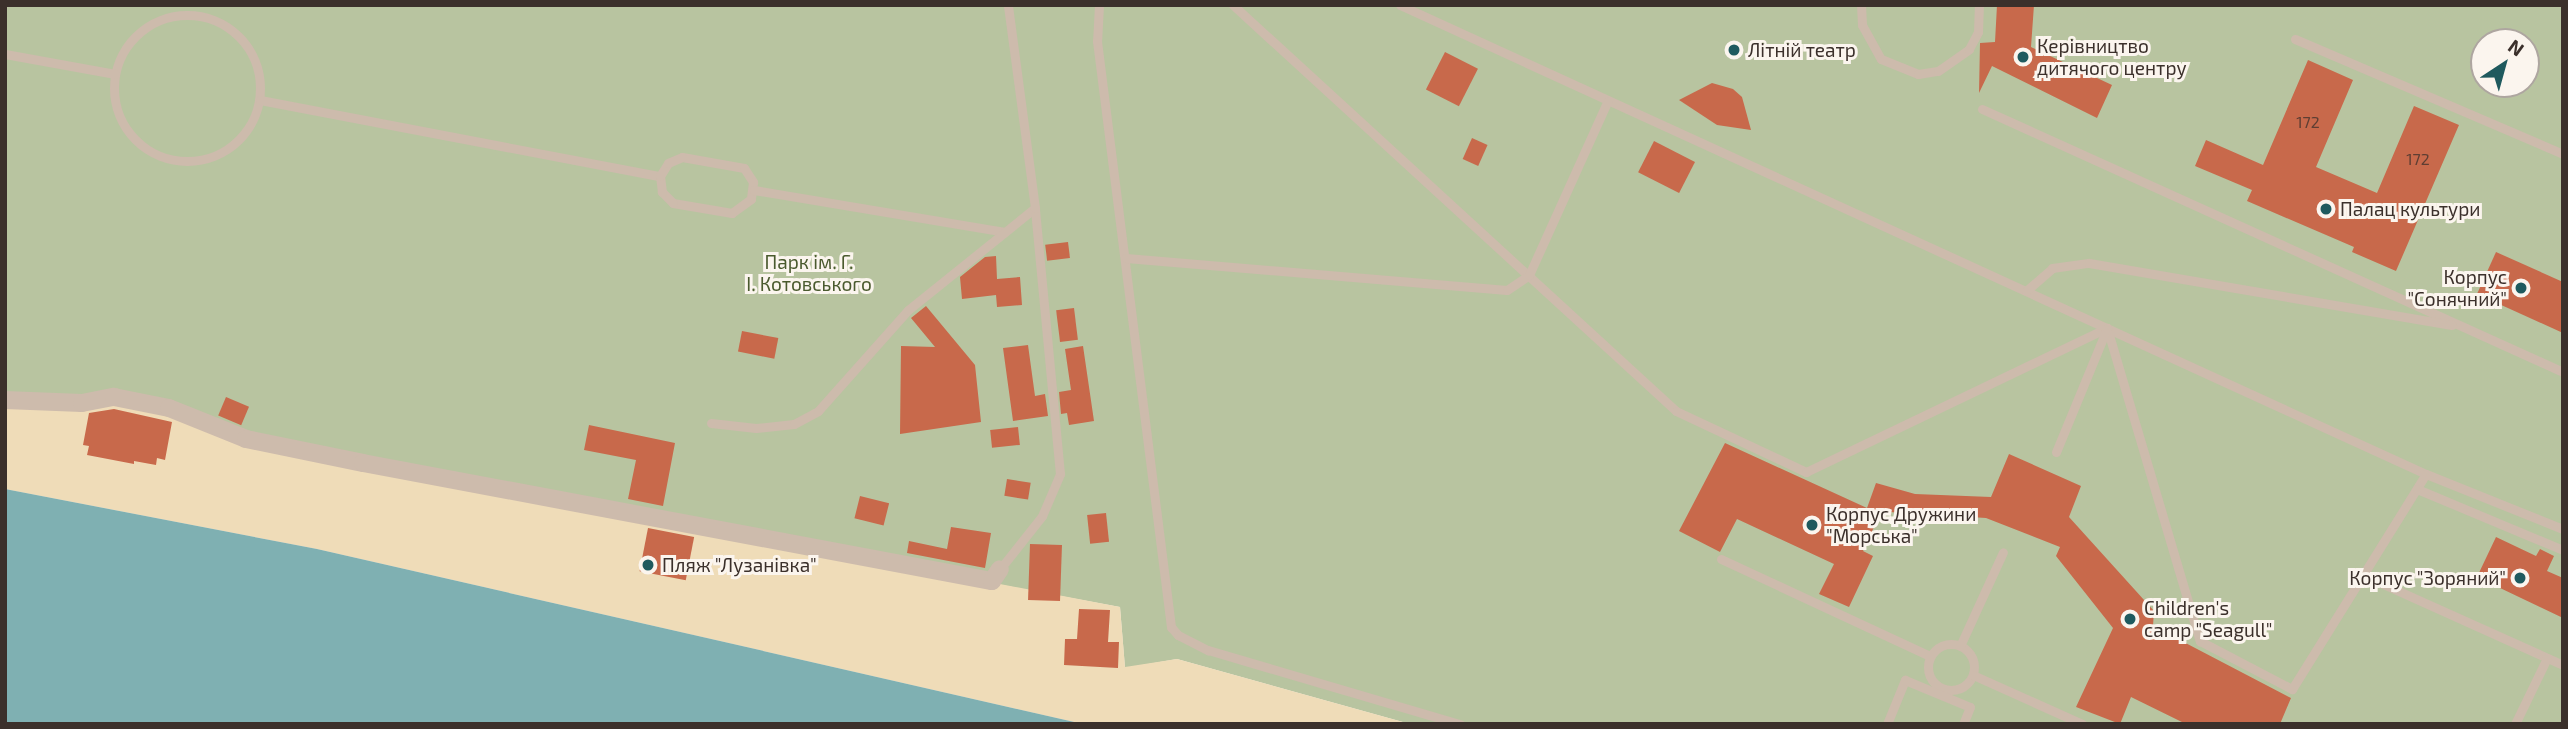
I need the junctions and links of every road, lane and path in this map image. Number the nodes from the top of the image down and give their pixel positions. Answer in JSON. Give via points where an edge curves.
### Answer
{"nodes":[{"id":1,"x":1008,"y":5,"type":"edge"},
{"id":2,"x":1100,"y":5,"type":"edge"},
{"id":3,"x":1233,"y":5,"type":"edge"},
{"id":4,"x":1401,"y":5,"type":"edge"},
{"id":5,"x":1861,"y":5,"type":"edge"},
{"id":6,"x":1979,"y":5,"type":"edge"},
{"id":7,"x":2295,"y":40,"type":"dead end"},
{"id":8,"x":5,"y":54,"type":"edge"},
{"id":9,"x":115,"y":74,"type":"junction"},
{"id":10,"x":260,"y":100,"type":"junction"},
{"id":11,"x":1607,"y":102,"type":"junction"},
{"id":12,"x":1982,"y":108,"type":"dead end"},
{"id":13,"x":2563,"y":154,"type":"edge"},
{"id":14,"x":660,"y":176,"type":"junction"},
{"id":15,"x":754,"y":190,"type":"junction"},
{"id":16,"x":1035,"y":208,"type":"junction"},
{"id":17,"x":1004,"y":232,"type":"junction"},
{"id":18,"x":1126,"y":258,"type":"junction"},
{"id":19,"x":1529,"y":275,"type":"junction"},
{"id":20,"x":2026,"y":291,"type":"junction"},
{"id":21,"x":2464,"y":327,"type":"junction"},
{"id":22,"x":2107,"y":328,"type":"junction"},
{"id":23,"x":2563,"y":372,"type":"edge"},
{"id":24,"x":5,"y":400,"type":"edge"},
{"id":25,"x":711,"y":423,"type":"dead end"},
{"id":26,"x":2056,"y":452,"type":"dead end"},
{"id":27,"x":2426,"y":474,"type":"junction"},
{"id":28,"x":2417,"y":489,"type":"junction"},
{"id":29,"x":2563,"y":529,"type":"edge"},
{"id":30,"x":2563,"y":550,"type":"edge"},
{"id":31,"x":2003,"y":552,"type":"dead end"},
{"id":32,"x":1721,"y":559,"type":"dead end"},
{"id":33,"x":1000,"y":569,"type":"joint"},
{"id":34,"x":2363,"y":575,"type":"junction"},
{"id":35,"x":1961,"y":646,"type":"junction"},
{"id":36,"x":1930,"y":656,"type":"junction"},
{"id":37,"x":2547,"y":658,"type":"junction"},
{"id":38,"x":2563,"y":665,"type":"edge"},
{"id":39,"x":1973,"y":675,"type":"junction"},
{"id":40,"x":1941,"y":692,"type":"junction"},
{"id":41,"x":2061,"y":720,"type":"edge"},
{"id":42,"x":1460,"y":724,"type":"edge"},
{"id":43,"x":1887,"y":724,"type":"edge"},
{"id":44,"x":1963,"y":724,"type":"edge"},
{"id":45,"x":2082,"y":724,"type":"edge"},
{"id":46,"x":2515,"y":724,"type":"edge"}],
"edges":[{"from":1,"to":16,"type":"lane"},
{"from":2,"to":18,"type":"lane","via":[[1097,41]]},
{"from":3,"to":19,"type":"lane"},
{"from":4,"to":11,"type":"lane"},
{"from":5,"to":6,"type":"lane","via":[[1869,44],[1881,59],[1918,74],[1938,71],[1969,49],[1978,32]]},
{"from":7,"to":13,"type":"lane"},
{"from":8,"to":9,"type":"lane"},
{"from":9,"to":10,"type":"lane","via":[[127,45],[151,24],[176,15],[200,15],[228,26],[247,44],[256,62]]},
{"from":9,"to":10,"type":"lane","via":[[114,94],[127,130],[151,152],[175,160],[209,158],[228,150],[249,128]]},
{"from":10,"to":14,"type":"lane"},
{"from":11,"to":19,"type":"lane"},
{"from":11,"to":20,"type":"lane"},
{"from":12,"to":21,"type":"lane"},
{"from":14,"to":15,"type":"lane","via":[[674,159],[689,158],[744,169]]},
{"from":14,"to":15,"type":"lane","via":[[662,192],[673,203],[712,210],[740,210]]},
{"from":15,"to":17,"type":"lane"},
{"from":16,"to":17,"type":"lane"},
{"from":16,"to":33,"type":"lane","via":[[1060,474],[1042,516]]},
{"from":17,"to":25,"type":"lane","via":[[908,310],[818,411],[794,424],[756,428]]},
{"from":18,"to":19,"type":"lane","via":[[1507,290]]},
{"from":18,"to":42,"type":"lane","via":[[1171,626],[1178,635],[1208,650]]},
{"from":19,"to":22,"type":"lane","via":[[1676,411],[1806,471]]},
{"from":20,"to":21,"type":"lane","via":[[2052,268],[2089,263]]},
{"from":20,"to":22,"type":"lane"},
{"from":21,"to":23,"type":"lane"},
{"from":22,"to":26,"type":"lane"},
{"from":22,"to":27,"type":"lane"},
{"from":22,"to":34,"type":"lane","via":[[2200,641],[2292,689]]},
{"from":24,"to":33,"type":"street","via":[[82,403],[114,397],[169,408],[246,439],[363,463],[992,581]]},
{"from":27,"to":28,"type":"lane"},
{"from":27,"to":29,"type":"lane"},
{"from":28,"to":30,"type":"lane"},
{"from":28,"to":34,"type":"lane"},
{"from":31,"to":35,"type":"lane"},
{"from":32,"to":36,"type":"lane"},
{"from":34,"to":37,"type":"lane"},
{"from":35,"to":36,"type":"lane","via":[[1947,644]]},
{"from":35,"to":39,"type":"lane","via":[[1973,661]]},
{"from":36,"to":40,"type":"lane","via":[[1930,679]]},
{"from":37,"to":38,"type":"lane"},
{"from":37,"to":46,"type":"lane"},
{"from":39,"to":40,"type":"lane","via":[[1964,687]]},
{"from":39,"to":41,"type":"lane"},
{"from":40,"to":43,"type":"lane","via":[[1905,680]]},
{"from":40,"to":44,"type":"lane","via":[[1970,707]]},
{"from":41,"to":45,"type":"lane"}]}
